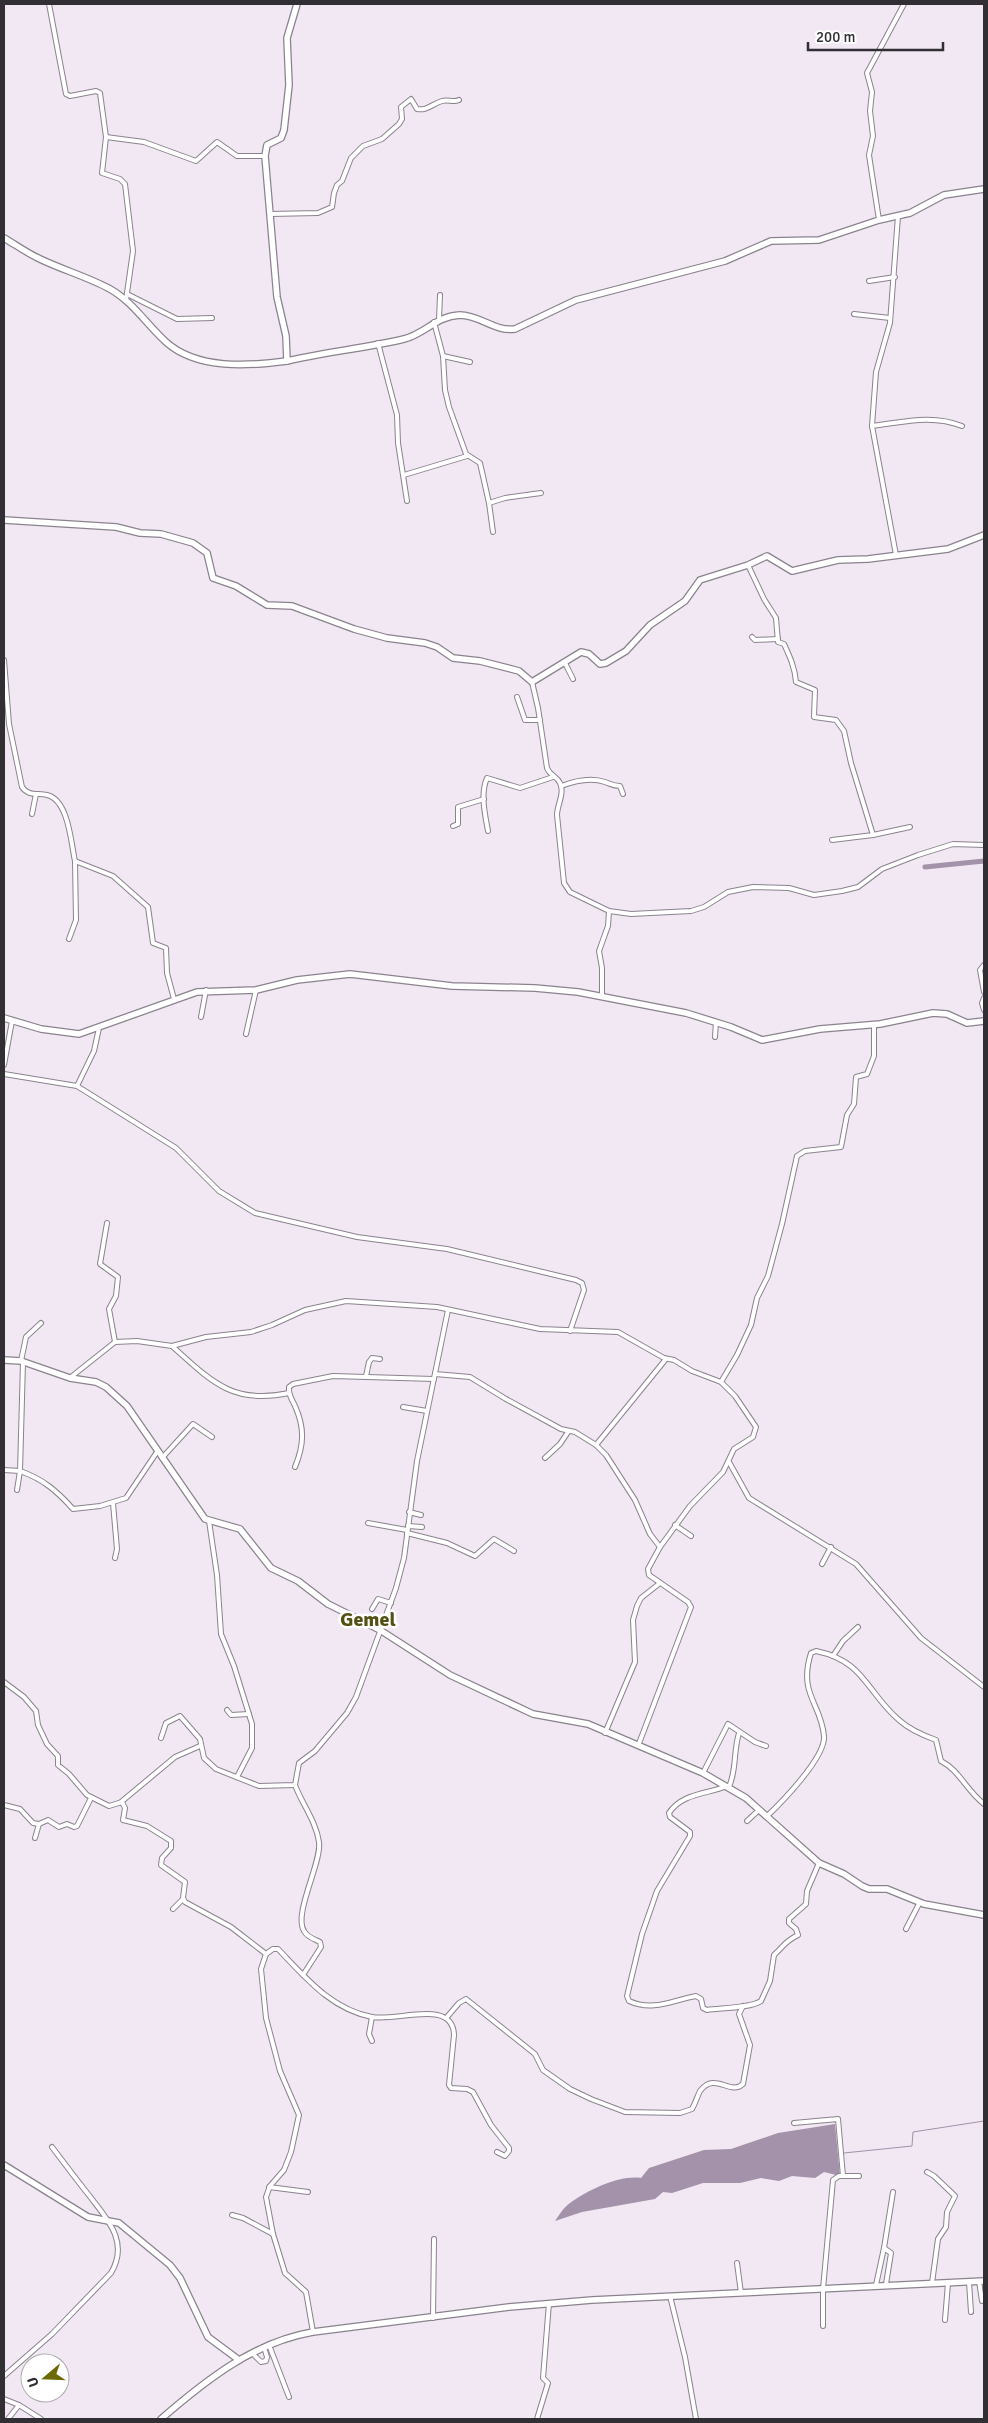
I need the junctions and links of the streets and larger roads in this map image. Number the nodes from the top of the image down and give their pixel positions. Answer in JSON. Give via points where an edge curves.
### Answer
{"nodes":[{"id":1,"x":49,"y":4,"type":"edge"},
{"id":2,"x":297,"y":4,"type":"edge"},
{"id":3,"x":904,"y":4,"type":"edge"},
{"id":4,"x":459,"y":100,"type":"dead end"},
{"id":5,"x":106,"y":136,"type":"junction"},
{"id":6,"x":265,"y":156,"type":"junction"},
{"id":7,"x":984,"y":189,"type":"edge"},
{"id":8,"x":270,"y":214,"type":"junction"},
{"id":9,"x":898,"y":216,"type":"junction"},
{"id":10,"x":879,"y":220,"type":"junction"},
{"id":11,"x":4,"y":238,"type":"edge"},
{"id":12,"x":895,"y":277,"type":"junction"},
{"id":13,"x":869,"y":281,"type":"dead end"},
{"id":14,"x":440,"y":295,"type":"dead end"},
{"id":15,"x":127,"y":297,"type":"junction"},
{"id":16,"x":854,"y":314,"type":"dead end"},
{"id":17,"x":212,"y":318,"type":"dead end"},
{"id":18,"x":890,"y":318,"type":"junction"},
{"id":19,"x":437,"y":321,"type":"junction"},
{"id":20,"x":378,"y":343,"type":"junction"},
{"id":21,"x":443,"y":356,"type":"junction"},
{"id":22,"x":287,"y":361,"type":"junction"},
{"id":23,"x":470,"y":362,"type":"dead end"},
{"id":24,"x":872,"y":426,"type":"junction"},
{"id":25,"x":962,"y":426,"type":"dead end"},
{"id":26,"x":467,"y":456,"type":"junction"},
{"id":27,"x":404,"y":475,"type":"junction"},
{"id":28,"x":541,"y":493,"type":"dead end"},
{"id":29,"x":407,"y":500,"type":"dead end"},
{"id":30,"x":489,"y":503,"type":"junction"},
{"id":31,"x":4,"y":520,"type":"edge"},
{"id":32,"x":493,"y":532,"type":"dead end"},
{"id":33,"x":984,"y":535,"type":"edge"},
{"id":34,"x":896,"y":555,"type":"junction"},
{"id":35,"x":748,"y":565,"type":"junction"},
{"id":36,"x":752,"y":637,"type":"dead end"},
{"id":37,"x":778,"y":639,"type":"junction"},
{"id":38,"x":4,"y":660,"type":"edge"},
{"id":39,"x":565,"y":662,"type":"junction"},
{"id":40,"x":574,"y":679,"type":"dead end"},
{"id":41,"x":532,"y":682,"type":"junction"},
{"id":42,"x":517,"y":697,"type":"dead end"},
{"id":43,"x":540,"y":720,"type":"junction"},
{"id":44,"x":553,"y":777,"type":"junction"},
{"id":45,"x":561,"y":786,"type":"junction"},
{"id":46,"x":36,"y":794,"type":"junction"},
{"id":47,"x":623,"y":794,"type":"dead end"},
{"id":48,"x":484,"y":799,"type":"junction"},
{"id":49,"x":32,"y":814,"type":"dead end"},
{"id":50,"x":453,"y":826,"type":"dead end"},
{"id":51,"x":910,"y":826,"type":"dead end"},
{"id":52,"x":488,"y":832,"type":"dead end"},
{"id":53,"x":873,"y":835,"type":"junction"},
{"id":54,"x":832,"y":840,"type":"dead end"},
{"id":55,"x":984,"y":845,"type":"edge"},
{"id":56,"x":75,"y":861,"type":"junction"},
{"id":57,"x":609,"y":911,"type":"junction"},
{"id":58,"x":69,"y":939,"type":"dead end"},
{"id":59,"x":984,"y":965,"type":"edge"},
{"id":60,"x":206,"y":990,"type":"junction"},
{"id":61,"x":256,"y":990,"type":"junction"},
{"id":62,"x":984,"y":992,"type":"edge"},
{"id":63,"x":602,"y":996,"type":"junction"},
{"id":64,"x":984,"y":998,"type":"edge"},
{"id":65,"x":174,"y":999,"type":"junction"},
{"id":66,"x":984,"y":1010,"type":"edge"},
{"id":67,"x":4,"y":1018,"type":"edge"},
{"id":68,"x":201,"y":1018,"type":"dead end"},
{"id":69,"x":12,"y":1021,"type":"junction"},
{"id":70,"x":984,"y":1021,"type":"edge"},
{"id":71,"x":716,"y":1022,"type":"junction"},
{"id":72,"x":874,"y":1025,"type":"junction"},
{"id":73,"x":99,"y":1028,"type":"junction"},
{"id":74,"x":246,"y":1034,"type":"dead end"},
{"id":75,"x":715,"y":1037,"type":"dead end"},
{"id":76,"x":4,"y":1065,"type":"edge"},
{"id":77,"x":4,"y":1074,"type":"edge"},
{"id":78,"x":76,"y":1086,"type":"junction"},
{"id":79,"x":107,"y":1223,"type":"dead end"},
{"id":80,"x":448,"y":1310,"type":"junction"},
{"id":81,"x":41,"y":1323,"type":"dead end"},
{"id":82,"x":570,"y":1332,"type":"junction"},
{"id":83,"x":115,"y":1342,"type":"junction"},
{"id":84,"x":172,"y":1346,"type":"junction"},
{"id":85,"x":380,"y":1359,"type":"dead end"},
{"id":86,"x":666,"y":1359,"type":"junction"},
{"id":87,"x":4,"y":1360,"type":"edge"},
{"id":88,"x":22,"y":1362,"type":"junction"},
{"id":89,"x":366,"y":1376,"type":"junction"},
{"id":90,"x":434,"y":1377,"type":"junction"},
{"id":91,"x":70,"y":1378,"type":"junction"},
{"id":92,"x":721,"y":1382,"type":"junction"},
{"id":93,"x":289,"y":1393,"type":"junction"},
{"id":94,"x":403,"y":1407,"type":"dead end"},
{"id":95,"x":427,"y":1411,"type":"junction"},
{"id":96,"x":568,"y":1432,"type":"junction"},
{"id":97,"x":212,"y":1437,"type":"dead end"},
{"id":98,"x":596,"y":1445,"type":"junction"},
{"id":99,"x":157,"y":1452,"type":"junction"},
{"id":100,"x":162,"y":1458,"type":"junction"},
{"id":101,"x":544,"y":1458,"type":"dead end"},
{"id":102,"x":729,"y":1462,"type":"junction"},
{"id":103,"x":295,"y":1467,"type":"dead end"},
{"id":104,"x":4,"y":1470,"type":"edge"},
{"id":105,"x":20,"y":1471,"type":"junction"},
{"id":106,"x":17,"y":1490,"type":"dead end"},
{"id":107,"x":113,"y":1503,"type":"junction"},
{"id":108,"x":410,"y":1512,"type":"junction"},
{"id":109,"x":421,"y":1515,"type":"dead end"},
{"id":110,"x":209,"y":1521,"type":"junction"},
{"id":111,"x":368,"y":1523,"type":"dead end"},
{"id":112,"x":675,"y":1525,"type":"junction"},
{"id":113,"x":422,"y":1527,"type":"dead end"},
{"id":114,"x":407,"y":1530,"type":"junction"},
{"id":115,"x":691,"y":1536,"type":"dead end"},
{"id":116,"x":660,"y":1547,"type":"junction"},
{"id":117,"x":831,"y":1547,"type":"junction"},
{"id":118,"x":514,"y":1551,"type":"dead end"},
{"id":119,"x":115,"y":1558,"type":"dead end"},
{"id":120,"x":822,"y":1564,"type":"dead end"},
{"id":121,"x":660,"y":1583,"type":"junction"},
{"id":122,"x":391,"y":1602,"type":"junction"},
{"id":123,"x":372,"y":1609,"type":"dead end"},
{"id":124,"x":858,"y":1627,"type":"dead end"},
{"id":125,"x":380,"y":1630,"type":"junction"},
{"id":126,"x":833,"y":1656,"type":"junction"},
{"id":127,"x":4,"y":1682,"type":"edge"},
{"id":128,"x":984,"y":1687,"type":"edge"},
{"id":129,"x":228,"y":1710,"type":"dead end"},
{"id":130,"x":249,"y":1714,"type":"junction"},
{"id":131,"x":605,"y":1733,"type":"junction"},
{"id":132,"x":739,"y":1733,"type":"junction"},
{"id":133,"x":161,"y":1738,"type":"dead end"},
{"id":134,"x":200,"y":1746,"type":"junction"},
{"id":135,"x":638,"y":1746,"type":"junction"},
{"id":136,"x":766,"y":1746,"type":"dead end"},
{"id":137,"x":702,"y":1773,"type":"junction"},
{"id":138,"x":237,"y":1777,"type":"junction"},
{"id":139,"x":294,"y":1785,"type":"junction"},
{"id":140,"x":728,"y":1787,"type":"junction"},
{"id":141,"x":91,"y":1798,"type":"junction"},
{"id":142,"x":121,"y":1802,"type":"junction"},
{"id":143,"x":984,"y":1804,"type":"edge"},
{"id":144,"x":4,"y":1805,"type":"edge"},
{"id":145,"x":759,"y":1810,"type":"junction"},
{"id":146,"x":766,"y":1817,"type":"junction"},
{"id":147,"x":748,"y":1821,"type":"dead end"},
{"id":148,"x":39,"y":1824,"type":"junction"},
{"id":149,"x":34,"y":1838,"type":"dead end"},
{"id":150,"x":819,"y":1863,"type":"junction"},
{"id":151,"x":183,"y":1899,"type":"junction"},
{"id":152,"x":920,"y":1902,"type":"junction"},
{"id":153,"x":173,"y":1909,"type":"dead end"},
{"id":154,"x":984,"y":1915,"type":"edge"},
{"id":155,"x":906,"y":1929,"type":"dead end"},
{"id":156,"x":266,"y":1954,"type":"junction"},
{"id":157,"x":303,"y":1975,"type":"junction"},
{"id":158,"x":743,"y":2006,"type":"junction"},
{"id":159,"x":372,"y":2017,"type":"junction"},
{"id":160,"x":447,"y":2017,"type":"junction"},
{"id":161,"x":372,"y":2041,"type":"dead end"},
{"id":162,"x":794,"y":2123,"type":"dead end"},
{"id":163,"x":52,"y":2147,"type":"dead end"},
{"id":164,"x":497,"y":2152,"type":"dead end"},
{"id":165,"x":4,"y":2165,"type":"edge"},
{"id":166,"x":926,"y":2172,"type":"dead end"},
{"id":167,"x":843,"y":2176,"type":"junction"},
{"id":168,"x":859,"y":2176,"type":"dead end"},
{"id":169,"x":269,"y":2187,"type":"junction"},
{"id":170,"x":308,"y":2192,"type":"dead end"},
{"id":171,"x":893,"y":2192,"type":"dead end"},
{"id":172,"x":232,"y":2215,"type":"dead end"},
{"id":173,"x":106,"y":2221,"type":"junction"},
{"id":174,"x":273,"y":2234,"type":"junction"},
{"id":175,"x":434,"y":2239,"type":"dead end"},
{"id":176,"x":884,"y":2248,"type":"junction"},
{"id":177,"x":737,"y":2263,"type":"dead end"},
{"id":178,"x":981,"y":2281,"type":"edge"},
{"id":179,"x":969,"y":2282,"type":"junction"},
{"id":180,"x":932,"y":2283,"type":"junction"},
{"id":181,"x":948,"y":2283,"type":"junction"},
{"id":182,"x":886,"y":2284,"type":"junction"},
{"id":183,"x":876,"y":2285,"type":"junction"},
{"id":184,"x":823,"y":2289,"type":"junction"},
{"id":185,"x":741,"y":2292,"type":"junction"},
{"id":186,"x":670,"y":2296,"type":"junction"},
{"id":187,"x":982,"y":2301,"type":"dead end"},
{"id":188,"x":549,"y":2303,"type":"junction"},
{"id":189,"x":971,"y":2312,"type":"dead end"},
{"id":190,"x":433,"y":2318,"type":"junction"},
{"id":191,"x":945,"y":2320,"type":"dead end"},
{"id":192,"x":823,"y":2326,"type":"dead end"},
{"id":193,"x":313,"y":2332,"type":"junction"},
{"id":194,"x":266,"y":2346,"type":"junction"},
{"id":195,"x":252,"y":2353,"type":"junction"},
{"id":196,"x":239,"y":2360,"type":"junction"},
{"id":197,"x":4,"y":2376,"type":"edge"},
{"id":198,"x":289,"y":2397,"type":"dead end"},
{"id":199,"x":4,"y":2399,"type":"edge"},
{"id":200,"x":19,"y":2406,"type":"junction"},
{"id":201,"x":8,"y":2419,"type":"edge"},
{"id":202,"x":41,"y":2419,"type":"edge"},
{"id":203,"x":161,"y":2419,"type":"edge"},
{"id":204,"x":537,"y":2419,"type":"edge"},
{"id":205,"x":696,"y":2419,"type":"edge"}],
"edges":[{"from":1,"to":5,"type":"street","via":[[66,94],[100,92]]},
{"from":2,"to":6,"type":"street","via":[[287,38],[289,85],[284,130],[281,138],[268,145]]},
{"from":3,"to":10,"type":"street","via":[[867,73],[872,92],[873,131],[869,155]]},
{"from":4,"to":8,"type":"street","via":[[444,100],[423,110],[417,109],[409,99],[401,107],[399,124],[382,139],[365,144],[350,158],[334,193],[333,207],[318,213]]},
{"from":5,"to":6,"type":"street","via":[[144,142],[196,161],[217,142],[237,156]]},
{"from":5,"to":15,"type":"street","via":[[102,173],[124,182],[130,215],[133,251]]},
{"from":6,"to":8,"type":"street"},
{"from":7,"to":9,"type":"street","via":[[944,195],[922,208]]},
{"from":8,"to":22,"type":"street","via":[[277,297],[286,336]]},
{"from":9,"to":10,"type":"street"},
{"from":9,"to":12,"type":"street"},
{"from":10,"to":19,"type":"street","via":[[819,240],[771,241],[725,260],[576,300],[514,329],[504,330],[476,317],[459,315]]},
{"from":11,"to":15,"type":"street","via":[[38,258]]},
{"from":12,"to":13,"type":"street"},
{"from":12,"to":18,"type":"street"},
{"from":14,"to":19,"type":"street"},
{"from":15,"to":17,"type":"street","via":[[177,319]]},
{"from":15,"to":22,"type":"street","via":[[165,341],[190,357],[229,364]]},
{"from":16,"to":18,"type":"street"},
{"from":18,"to":24,"type":"street","via":[[876,372]]},
{"from":19,"to":20,"type":"street","via":[[410,337]]},
{"from":19,"to":21,"type":"street"},
{"from":20,"to":22,"type":"street"},
{"from":20,"to":27,"type":"street","via":[[398,415],[398,443]]},
{"from":21,"to":23,"type":"street"},
{"from":21,"to":26,"type":"street","via":[[447,400]]},
{"from":24,"to":25,"type":"street","via":[[922,418],[947,420]]},
{"from":24,"to":34,"type":"street"},
{"from":26,"to":27,"type":"street"},
{"from":26,"to":30,"type":"street","via":[[480,463]]},
{"from":27,"to":29,"type":"street"},
{"from":28,"to":30,"type":"street"},
{"from":30,"to":32,"type":"street"},
{"from":31,"to":41,"type":"street","via":[[120,528],[193,543],[207,553],[215,579],[236,586],[267,605],[292,606],[360,631],[424,643],[453,658],[519,671]]},
{"from":33,"to":34,"type":"street","via":[[954,548]]},
{"from":34,"to":35,"type":"street","via":[[838,560],[792,571],[769,556]]},
{"from":35,"to":37,"type":"street","via":[[776,618]]},
{"from":35,"to":39,"type":"street","via":[[700,580],[685,600],[650,625],[626,651],[612,660],[600,664],[583,652]]},
{"from":36,"to":37,"type":"street","via":[[762,641]]},
{"from":37,"to":53,"type":"street","via":[[784,644],[798,684],[815,690],[814,717],[836,720],[844,731]]},
{"from":38,"to":46,"type":"street","via":[[9,724],[21,785],[26,792]]},
{"from":39,"to":40,"type":"street"},
{"from":39,"to":41,"type":"street"},
{"from":41,"to":43,"type":"street"},
{"from":42,"to":43,"type":"street","via":[[525,720]]},
{"from":43,"to":44,"type":"street","via":[[548,768]]},
{"from":44,"to":45,"type":"street"},
{"from":44,"to":48,"type":"street","via":[[521,788],[488,777]]},
{"from":45,"to":47,"type":"street","via":[[577,780],[603,781],[620,786]]},
{"from":45,"to":57,"type":"street","via":[[557,815],[565,886]]},
{"from":46,"to":49,"type":"street"},
{"from":46,"to":56,"type":"street","via":[[51,796],[59,805],[70,828]]},
{"from":48,"to":50,"type":"street","via":[[458,807],[458,824]]},
{"from":48,"to":52,"type":"street"},
{"from":51,"to":53,"type":"street"},
{"from":53,"to":54,"type":"street"},
{"from":55,"to":57,"type":"street","via":[[953,844],[918,855],[882,869],[860,886],[842,891],[814,895],[789,888],[753,887],[728,892],[696,910],[631,914]]},
{"from":56,"to":58,"type":"street","via":[[76,920]]},
{"from":56,"to":65,"type":"street","via":[[113,876],[148,907],[152,943],[166,948],[166,973]]},
{"from":57,"to":63,"type":"street","via":[[608,926],[599,951]]},
{"from":59,"to":62,"type":"street","via":[[980,970]]},
{"from":60,"to":61,"type":"street"},
{"from":60,"to":65,"type":"street"},
{"from":60,"to":68,"type":"street"},
{"from":61,"to":63,"type":"street","via":[[297,980],[350,974],[452,986],[535,988]]},
{"from":61,"to":74,"type":"street"},
{"from":63,"to":71,"type":"street"},
{"from":64,"to":66,"type":"street"},
{"from":65,"to":73,"type":"street","via":[[115,1019]]},
{"from":67,"to":69,"type":"street"},
{"from":69,"to":73,"type":"street","via":[[66,1033],[85,1033]]},
{"from":69,"to":76,"type":"street"},
{"from":70,"to":72,"type":"street","via":[[967,1024],[939,1012]]},
{"from":71,"to":72,"type":"street","via":[[767,1040],[810,1030]]},
{"from":71,"to":75,"type":"street"},
{"from":72,"to":92,"type":"street","via":[[874,1056],[867,1074],[856,1077],[854,1104],[847,1115],[841,1147],[805,1151],[797,1156],[768,1276],[757,1298],[751,1324]]},
{"from":73,"to":78,"type":"street","via":[[94,1051]]},
{"from":77,"to":78,"type":"street"},
{"from":78,"to":82,"type":"street","via":[[176,1148],[219,1191],[247,1210],[327,1231],[438,1247],[576,1280],[584,1290]]},
{"from":79,"to":83,"type":"street","via":[[100,1264],[118,1277],[116,1296],[109,1309]]},
{"from":80,"to":82,"type":"street","via":[[532,1328]]},
{"from":80,"to":84,"type":"street","via":[[341,1301],[305,1310],[251,1332],[206,1337]]},
{"from":80,"to":90,"type":"street"},
{"from":81,"to":88,"type":"street","via":[[26,1337]]},
{"from":82,"to":86,"type":"street","via":[[618,1332]]},
{"from":83,"to":84,"type":"street","via":[[137,1341]]},
{"from":83,"to":91,"type":"street"},
{"from":84,"to":93,"type":"street","via":[[226,1390],[250,1394]]},
{"from":85,"to":89,"type":"street","via":[[370,1360]]},
{"from":86,"to":92,"type":"street"},
{"from":86,"to":98,"type":"street"},
{"from":87,"to":88,"type":"street"},
{"from":88,"to":91,"type":"street"},
{"from":88,"to":105,"type":"street"},
{"from":89,"to":90,"type":"street"},
{"from":89,"to":93,"type":"street","via":[[316,1378],[293,1384]]},
{"from":90,"to":95,"type":"street"},
{"from":90,"to":96,"type":"street","via":[[470,1377]]},
{"from":91,"to":99,"type":"street","via":[[96,1382],[114,1393],[127,1406]]},
{"from":92,"to":102,"type":"street","via":[[735,1396],[756,1430],[753,1437],[734,1449]]},
{"from":93,"to":103,"type":"street","via":[[304,1434]]},
{"from":94,"to":95,"type":"street"},
{"from":95,"to":108,"type":"street"},
{"from":96,"to":98,"type":"street","via":[[578,1433]]},
{"from":96,"to":101,"type":"street"},
{"from":97,"to":100,"type":"street","via":[[193,1424]]},
{"from":98,"to":116,"type":"street","via":[[635,1500],[650,1534]]},
{"from":99,"to":100,"type":"street"},
{"from":99,"to":107,"type":"street","via":[[128,1496]]},
{"from":100,"to":110,"type":"street"},
{"from":102,"to":112,"type":"street"},
{"from":102,"to":117,"type":"street","via":[[749,1498]]},
{"from":104,"to":105,"type":"street"},
{"from":105,"to":106,"type":"street"},
{"from":105,"to":107,"type":"street","via":[[59,1492],[75,1509]]},
{"from":107,"to":119,"type":"street"},
{"from":108,"to":109,"type":"street"},
{"from":108,"to":114,"type":"street"},
{"from":110,"to":125,"type":"street","via":[[240,1529],[271,1568],[298,1581],[339,1611]]},
{"from":110,"to":130,"type":"street","via":[[216,1563],[221,1634]]},
{"from":111,"to":114,"type":"street"},
{"from":112,"to":115,"type":"street"},
{"from":112,"to":116,"type":"street"},
{"from":113,"to":114,"type":"street"},
{"from":114,"to":118,"type":"street","via":[[475,1556],[494,1539]]},
{"from":114,"to":122,"type":"street","via":[[404,1558]]},
{"from":116,"to":121,"type":"street","via":[[648,1571]]},
{"from":117,"to":120,"type":"street"},
{"from":117,"to":128,"type":"street","via":[[859,1566],[921,1638]]},
{"from":121,"to":131,"type":"street","via":[[637,1606],[633,1620],[635,1662]]},
{"from":121,"to":135,"type":"street","via":[[691,1607]]},
{"from":122,"to":123,"type":"street","via":[[378,1599]]},
{"from":122,"to":125,"type":"street"},
{"from":124,"to":126,"type":"street"},
{"from":125,"to":131,"type":"street","via":[[450,1674],[512,1705],[544,1718],[588,1724]]},
{"from":125,"to":139,"type":"street","via":[[352,1706],[315,1751],[299,1763]]},
{"from":126,"to":143,"type":"street","via":[[856,1668],[901,1722],[920,1735],[936,1740],[941,1761],[949,1764]]},
{"from":126,"to":146,"type":"street","via":[[815,1651],[811,1653],[808,1664],[807,1687],[823,1733],[822,1746],[802,1778]]},
{"from":127,"to":141,"type":"street","via":[[36,1711],[38,1725],[58,1756],[58,1765]]},
{"from":129,"to":130,"type":"street","via":[[231,1715]]},
{"from":130,"to":138,"type":"street","via":[[252,1748]]},
{"from":131,"to":135,"type":"street"},
{"from":132,"to":136,"type":"street"},
{"from":132,"to":137,"type":"street","via":[[727,1724]]},
{"from":132,"to":140,"type":"street","via":[[734,1757],[735,1772]]},
{"from":133,"to":134,"type":"street","via":[[166,1723],[180,1716],[200,1739]]},
{"from":134,"to":138,"type":"street","via":[[210,1766],[223,1774]]},
{"from":134,"to":142,"type":"street","via":[[175,1757]]},
{"from":135,"to":137,"type":"street"},
{"from":137,"to":140,"type":"street"},
{"from":138,"to":139,"type":"street","via":[[264,1787]]},
{"from":139,"to":157,"type":"street","via":[[319,1842],[301,1924],[306,1935],[320,1942],[321,1947]]},
{"from":140,"to":145,"type":"street"},
{"from":140,"to":158,"type":"street","via":[[692,1795],[669,1813],[690,1832],[690,1836],[657,1891],[642,1934],[627,1997],[633,2003],[654,2006],[699,1997],[707,2010]]},
{"from":141,"to":142,"type":"street","via":[[113,1807]]},
{"from":141,"to":148,"type":"street","via":[[76,1827],[67,1824],[59,1827],[48,1820]]},
{"from":142,"to":151,"type":"street","via":[[125,1808],[123,1820],[144,1824],[172,1841],[161,1865],[185,1882]]},
{"from":144,"to":148,"type":"street","via":[[18,1808],[29,1821]]},
{"from":145,"to":146,"type":"street"},
{"from":145,"to":147,"type":"street"},
{"from":146,"to":150,"type":"street"},
{"from":148,"to":149,"type":"street"},
{"from":150,"to":152,"type":"street","via":[[869,1889],[888,1889]]},
{"from":150,"to":158,"type":"street","via":[[807,1891],[806,1904],[788,1919],[798,1935],[787,1939],[774,1955],[770,1981],[761,2000]]},
{"from":151,"to":153,"type":"street"},
{"from":151,"to":156,"type":"street","via":[[231,1927]]},
{"from":152,"to":154,"type":"street"},
{"from":152,"to":155,"type":"street"},
{"from":156,"to":157,"type":"street","via":[[278,1949]]},
{"from":156,"to":169,"type":"street","via":[[261,1969],[266,2018],[280,2070],[299,2115],[284,2170]]},
{"from":157,"to":159,"type":"street","via":[[331,2000],[346,2009]]},
{"from":158,"to":160,"type":"street","via":[[739,2014],[750,2045],[744,2084],[736,2088],[709,2083],[700,2091],[692,2109],[680,2113],[618,2110],[570,2089],[543,2070],[535,2054],[465,1999]]},
{"from":159,"to":160,"type":"street","via":[[433,2014]]},
{"from":159,"to":161,"type":"street","via":[[369,2034]]},
{"from":160,"to":164,"type":"street","via":[[453,2025],[454,2036],[449,2085],[467,2089],[474,2095],[509,2148],[504,2156]]},
{"from":162,"to":167,"type":"street","via":[[838,2118]]},
{"from":163,"to":173,"type":"street"},
{"from":165,"to":173,"type":"street","via":[[78,2212]]},
{"from":166,"to":180,"type":"street","via":[[956,2196],[938,2240]]},
{"from":167,"to":168,"type":"street"},
{"from":167,"to":184,"type":"street","via":[[833,2181]]},
{"from":169,"to":170,"type":"street"},
{"from":169,"to":174,"type":"street","via":[[266,2197]]},
{"from":171,"to":176,"type":"street"},
{"from":172,"to":174,"type":"street"},
{"from":173,"to":196,"type":"street","via":[[124,2227],[176,2271],[208,2337]]},
{"from":173,"to":197,"type":"street","via":[[116,2235],[119,2253],[111,2273],[52,2334]]},
{"from":174,"to":193,"type":"street","via":[[286,2276],[306,2292]]},
{"from":175,"to":190,"type":"street"},
{"from":176,"to":182,"type":"street","via":[[891,2254]]},
{"from":176,"to":183,"type":"street"},
{"from":177,"to":185,"type":"street"},
{"from":178,"to":179,"type":"street"},
{"from":178,"to":187,"type":"street"},
{"from":179,"to":181,"type":"street"},
{"from":179,"to":189,"type":"street"},
{"from":180,"to":181,"type":"street"},
{"from":180,"to":182,"type":"street"},
{"from":181,"to":191,"type":"street"},
{"from":182,"to":183,"type":"street"},
{"from":183,"to":184,"type":"street"},
{"from":184,"to":185,"type":"street"},
{"from":184,"to":192,"type":"street"},
{"from":185,"to":186,"type":"street"},
{"from":186,"to":188,"type":"street"},
{"from":186,"to":205,"type":"street"},
{"from":188,"to":190,"type":"street"},
{"from":188,"to":204,"type":"street","via":[[543,2364],[548,2384]]},
{"from":190,"to":193,"type":"street"},
{"from":193,"to":194,"type":"street","via":[[294,2335]]},
{"from":194,"to":195,"type":"street"},
{"from":194,"to":195,"type":"street","via":[[266,2361],[260,2362]]},
{"from":194,"to":198,"type":"street"},
{"from":195,"to":196,"type":"street"},
{"from":196,"to":203,"type":"street","via":[[216,2374]]},
{"from":199,"to":200,"type":"street"},
{"from":200,"to":201,"type":"street"},
{"from":200,"to":202,"type":"street"}]}
